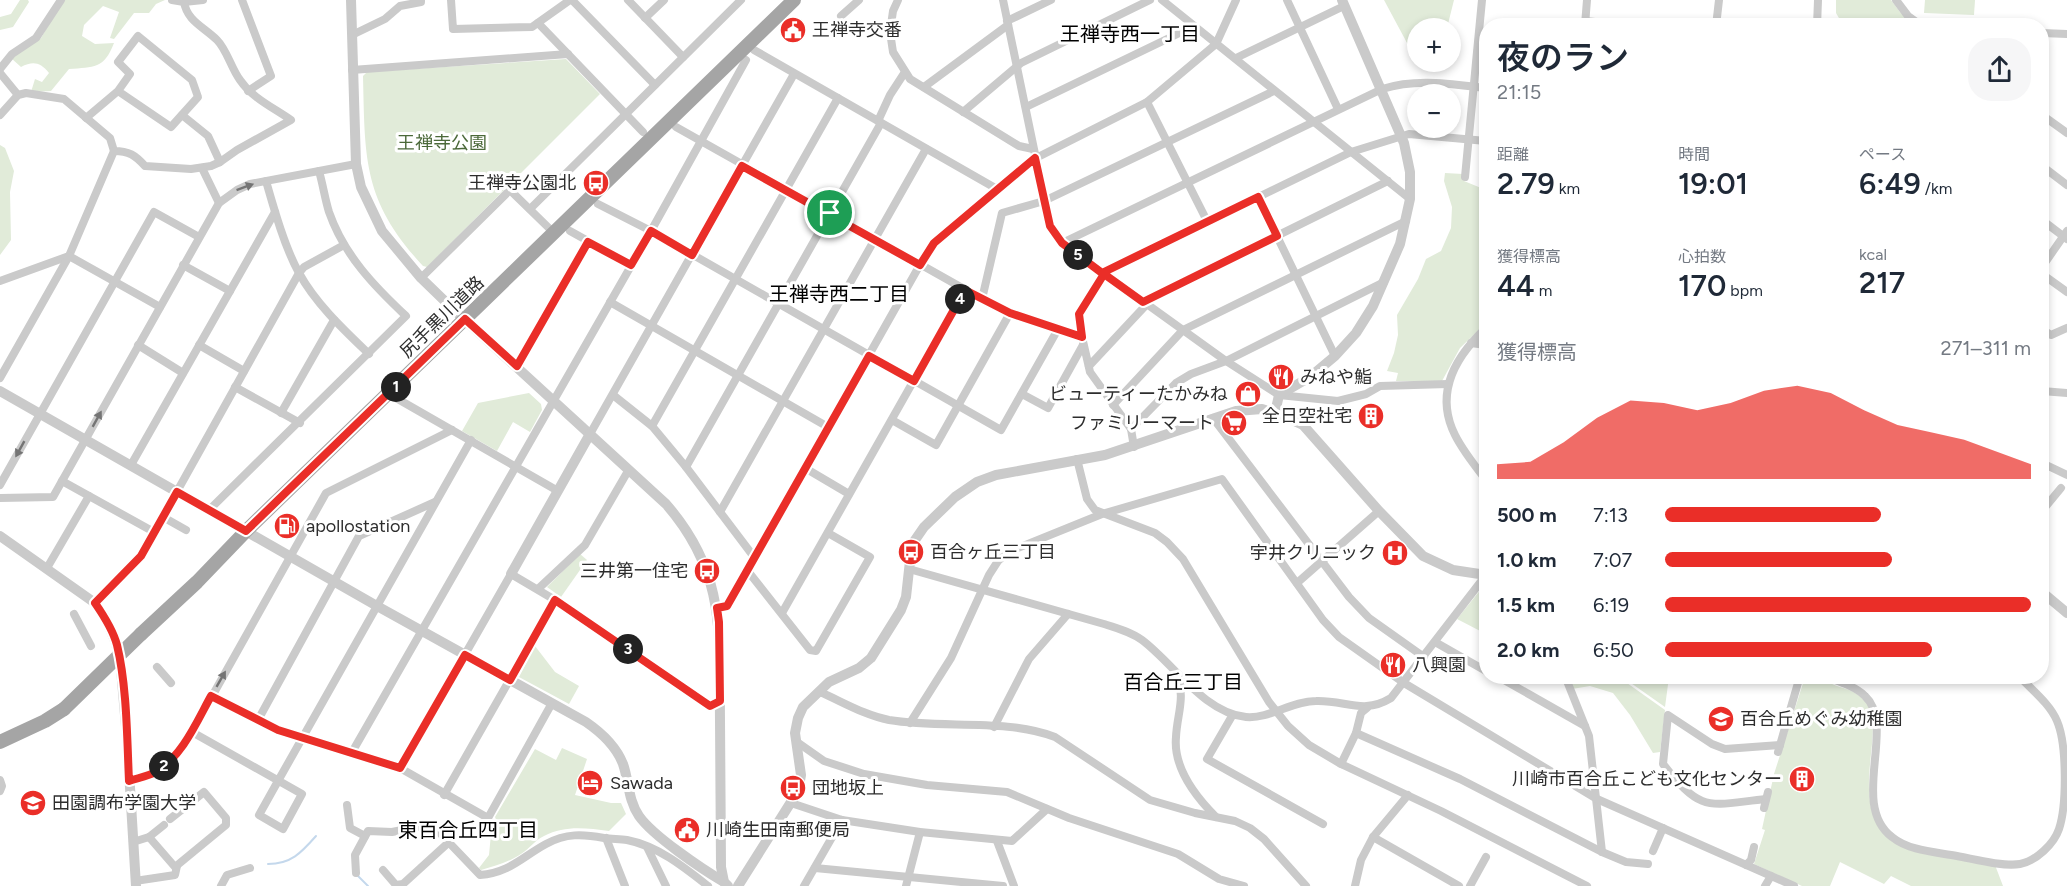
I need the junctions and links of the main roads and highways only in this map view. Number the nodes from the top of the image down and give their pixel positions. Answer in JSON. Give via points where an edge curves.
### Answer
{"nodes":[{"id":1,"x":794,"y":0,"type":"edge"},
{"id":2,"x":0,"y":742,"type":"edge"}],
"edges":[{"from":1,"to":2,"type":"main road","name":"尻手黒川道路","bridge":true,"via":[[64,709]]}]}
